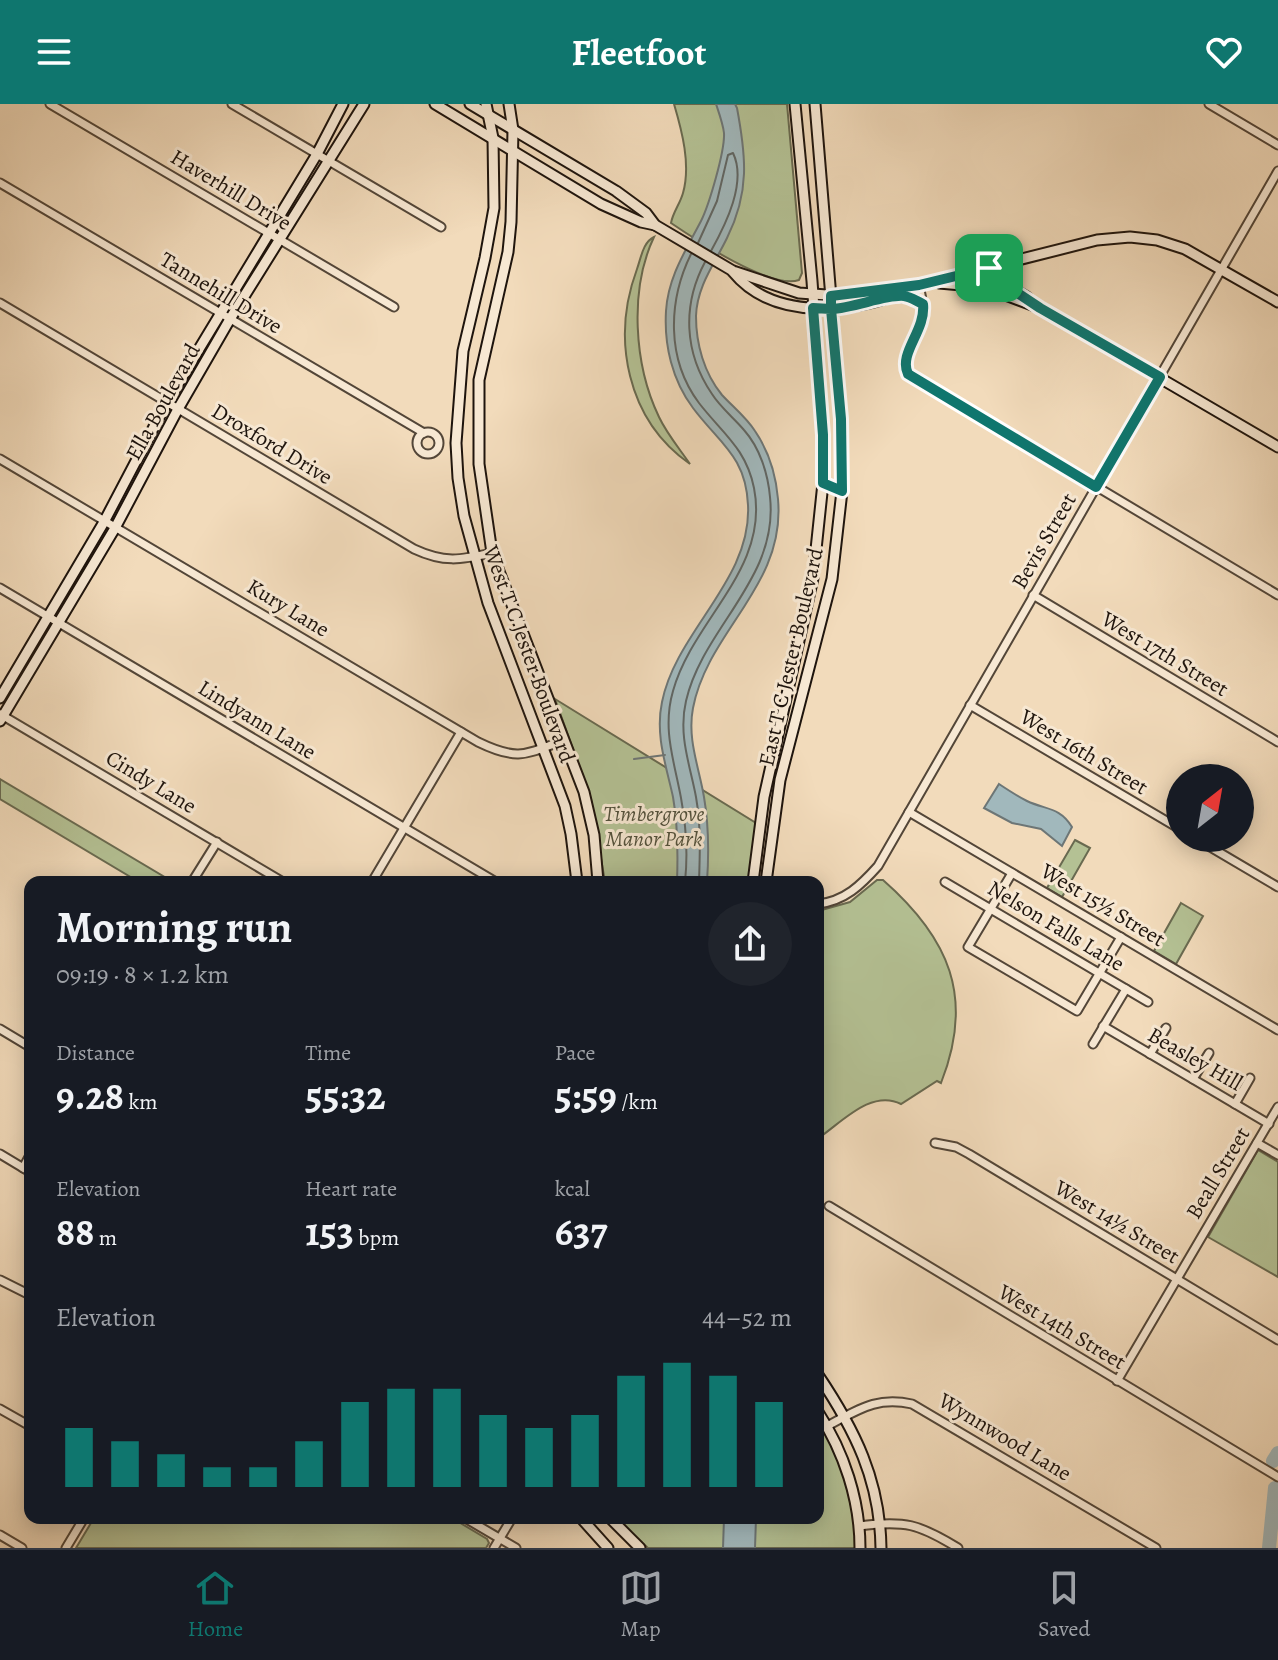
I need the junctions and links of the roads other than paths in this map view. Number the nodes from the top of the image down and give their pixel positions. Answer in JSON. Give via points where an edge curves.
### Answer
{"nodes":[{"id":1,"x":50,"y":104,"type":"edge"},
{"id":2,"x":232,"y":104,"type":"edge"},
{"id":3,"x":343,"y":104,"type":"edge"},
{"id":4,"x":364,"y":104,"type":"edge"},
{"id":5,"x":435,"y":104,"type":"edge"},
{"id":6,"x":470,"y":104,"type":"edge"},
{"id":7,"x":486,"y":104,"type":"edge"},
{"id":8,"x":509,"y":104,"type":"edge"},
{"id":9,"x":795,"y":104,"type":"edge"},
{"id":10,"x":815,"y":104,"type":"edge"},
{"id":11,"x":1209,"y":104,"type":"edge"},
{"id":12,"x":489,"y":116,"type":"junction"},
{"id":13,"x":513,"y":130,"type":"junction"},
{"id":14,"x":493,"y":138,"type":"junction"},
{"id":15,"x":1278,"y":145,"type":"edge"},
{"id":16,"x":513,"y":151,"type":"junction"},
{"id":17,"x":317,"y":154,"type":"junction"},
{"id":18,"x":327,"y":160,"type":"junction"},
{"id":19,"x":1278,"y":171,"type":"edge"},
{"id":20,"x":822,"y":178,"type":"junction"},
{"id":21,"x":802,"y":180,"type":"junction"},
{"id":22,"x":0,"y":183,"type":"edge"},
{"id":23,"x":655,"y":225,"type":"junction"},
{"id":24,"x":441,"y":227,"type":"dead end"},
{"id":25,"x":270,"y":234,"type":"junction"},
{"id":26,"x":279,"y":239,"type":"junction"},
{"id":27,"x":485,"y":258,"type":"junction"},
{"id":28,"x":506,"y":262,"type":"junction"},
{"id":29,"x":989,"y":268,"type":"junction"},
{"id":30,"x":1222,"y":269,"type":"junction"},
{"id":31,"x":731,"y":270,"type":"junction"},
{"id":32,"x":931,"y":282,"type":"junction"},
{"id":33,"x":919,"y":285,"type":"junction"},
{"id":34,"x":812,"y":295,"type":"junction"},
{"id":35,"x":831,"y":296,"type":"junction"},
{"id":36,"x":893,"y":297,"type":"junction"},
{"id":37,"x":1278,"y":302,"type":"edge"},
{"id":38,"x":0,"y":303,"type":"edge"},
{"id":39,"x":923,"y":304,"type":"junction"},
{"id":40,"x":394,"y":307,"type":"dead end"},
{"id":41,"x":813,"y":308,"type":"junction"},
{"id":42,"x":1040,"y":308,"type":"junction"},
{"id":43,"x":831,"y":309,"type":"junction"},
{"id":44,"x":225,"y":316,"type":"junction"},
{"id":45,"x":1160,"y":377,"type":"junction"},
{"id":46,"x":167,"y":402,"type":"junction"},
{"id":47,"x":178,"y":409,"type":"junction"},
{"id":48,"x":459,"y":413,"type":"junction"},
{"id":49,"x":478,"y":416,"type":"junction"},
{"id":50,"x":424,"y":433,"type":"dead end"},
{"id":51,"x":1278,"y":447,"type":"edge"},
{"id":52,"x":0,"y":459,"type":"edge"},
{"id":53,"x":823,"y":483,"type":"junction"},
{"id":54,"x":1096,"y":487,"type":"junction"},
{"id":55,"x":842,"y":491,"type":"junction"},
{"id":56,"x":104,"y":522,"type":"junction"},
{"id":57,"x":115,"y":528,"type":"junction"},
{"id":58,"x":492,"y":553,"type":"junction"},
{"id":59,"x":474,"y":557,"type":"junction"},
{"id":60,"x":0,"y":588,"type":"edge"},
{"id":61,"x":1033,"y":595,"type":"junction"},
{"id":62,"x":1278,"y":595,"type":"edge"},
{"id":63,"x":807,"y":610,"type":"junction"},
{"id":64,"x":825,"y":614,"type":"junction"},
{"id":65,"x":47,"y":616,"type":"junction"},
{"id":66,"x":59,"y":623,"type":"junction"},
{"id":67,"x":0,"y":698,"type":"edge"},
{"id":68,"x":970,"y":705,"type":"junction"},
{"id":69,"x":1,"y":717,"type":"edge"},
{"id":70,"x":461,"y":732,"type":"junction"},
{"id":71,"x":564,"y":740,"type":"junction"},
{"id":72,"x":1278,"y":742,"type":"edge"},
{"id":73,"x":544,"y":747,"type":"junction"},
{"id":74,"x":775,"y":748,"type":"junction"},
{"id":75,"x":787,"y":752,"type":"junction"},
{"id":76,"x":909,"y":812,"type":"junction"},
{"id":77,"x":1166,"y":821,"type":"edge"},
{"id":78,"x":405,"y":828,"type":"junction"},
{"id":79,"x":217,"y":842,"type":"junction"},
{"id":80,"x":1219,"y":852,"type":"edge"},
{"id":81,"x":1012,"y":873,"type":"junction"},
{"id":82,"x":196,"y":876,"type":"edge"},
{"id":83,"x":273,"y":876,"type":"edge"},
{"id":84,"x":376,"y":876,"type":"edge"},
{"id":85,"x":486,"y":876,"type":"edge"},
{"id":86,"x":576,"y":876,"type":"edge"},
{"id":87,"x":597,"y":876,"type":"edge"},
{"id":88,"x":754,"y":876,"type":"edge"},
{"id":89,"x":767,"y":876,"type":"edge"},
{"id":90,"x":945,"y":882,"type":"dead end"},
{"id":91,"x":1278,"y":887,"type":"edge"},
{"id":92,"x":824,"y":902,"type":"edge"},
{"id":93,"x":991,"y":909,"type":"junction"},
{"id":94,"x":1121,"y":937,"type":"junction"},
{"id":95,"x":1099,"y":973,"type":"junction"},
{"id":96,"x":1126,"y":989,"type":"junction"},
{"id":97,"x":1148,"y":1002,"type":"dead end"},
{"id":98,"x":1103,"y":1026,"type":"junction"},
{"id":99,"x":1166,"y":1028,"type":"dead end"},
{"id":100,"x":0,"y":1029,"type":"edge"},
{"id":101,"x":1278,"y":1030,"type":"edge"},
{"id":102,"x":24,"y":1043,"type":"edge"},
{"id":103,"x":1093,"y":1044,"type":"dead end"},
{"id":104,"x":1209,"y":1053,"type":"dead end"},
{"id":105,"x":1150,"y":1054,"type":"junction"},
{"id":106,"x":1250,"y":1078,"type":"dead end"},
{"id":107,"x":1193,"y":1079,"type":"junction"},
{"id":108,"x":1235,"y":1104,"type":"junction"},
{"id":109,"x":1278,"y":1107,"type":"edge"},
{"id":110,"x":1269,"y":1124,"type":"junction"},
{"id":111,"x":935,"y":1143,"type":"dead end"},
{"id":112,"x":1257,"y":1143,"type":"junction"},
{"id":113,"x":0,"y":1154,"type":"edge"},
{"id":114,"x":1278,"y":1155,"type":"edge"},
{"id":115,"x":24,"y":1169,"type":"edge"},
{"id":116,"x":829,"y":1206,"type":"dead end"},
{"id":117,"x":1176,"y":1279,"type":"junction"},
{"id":118,"x":0,"y":1280,"type":"edge"},
{"id":119,"x":24,"y":1292,"type":"edge"},
{"id":120,"x":1278,"y":1340,"type":"edge"},
{"id":121,"x":1117,"y":1381,"type":"junction"},
{"id":122,"x":824,"y":1384,"type":"edge"},
{"id":123,"x":0,"y":1409,"type":"edge"},
{"id":124,"x":846,"y":1416,"type":"junction"},
{"id":125,"x":824,"y":1421,"type":"edge"},
{"id":126,"x":24,"y":1423,"type":"edge"},
{"id":127,"x":827,"y":1426,"type":"junction"},
{"id":128,"x":1278,"y":1477,"type":"edge"},
{"id":129,"x":80,"y":1524,"type":"edge"},
{"id":130,"x":476,"y":1524,"type":"edge"},
{"id":131,"x":508,"y":1524,"type":"edge"},
{"id":132,"x":586,"y":1524,"type":"edge"},
{"id":133,"x":616,"y":1524,"type":"edge"},
{"id":134,"x":880,"y":1524,"type":"junction"},
{"id":135,"x":859,"y":1526,"type":"junction"},
{"id":136,"x":0,"y":1535,"type":"edge"},
{"id":137,"x":500,"y":1538,"type":"junction"},
{"id":138,"x":22,"y":1548,"type":"edge"},
{"id":139,"x":66,"y":1548,"type":"edge"},
{"id":140,"x":494,"y":1548,"type":"edge"},
{"id":141,"x":516,"y":1548,"type":"edge"},
{"id":142,"x":608,"y":1548,"type":"edge"},
{"id":143,"x":640,"y":1548,"type":"edge"},
{"id":144,"x":860,"y":1548,"type":"edge"},
{"id":145,"x":881,"y":1548,"type":"edge"},
{"id":146,"x":958,"y":1548,"type":"edge"},
{"id":147,"x":1156,"y":1548,"type":"edge"}],
"edges":[{"from":1,"to":25,"type":"street","name":"Haverhill Drive"},
{"from":2,"to":17,"type":"street"},
{"from":3,"to":17,"type":"main road","name":"Ella Boulevard"},
{"from":4,"to":18,"type":"main road","name":"Ella Boulevard"},
{"from":5,"to":14,"type":"main road"},
{"from":6,"to":12,"type":"main road"},
{"from":7,"to":12,"type":"main road","name":"West T C Jester Boulevard"},
{"from":8,"to":13,"type":"main road","name":"West T C Jester Boulevard"},
{"from":9,"to":21,"type":"main road","name":"East T C Jester Boulevard"},
{"from":10,"to":20,"type":"main road","name":"East T C Jester Boulevard"},
{"from":11,"to":15,"type":"street"},
{"from":12,"to":13,"type":"main road"},
{"from":12,"to":14,"type":"main road","name":"West T C Jester Boulevard"},
{"from":13,"to":16,"type":"main road","name":"West T C Jester Boulevard"},
{"from":13,"to":23,"type":"main road","via":[[616,191]]},
{"from":14,"to":16,"type":"main road"},
{"from":14,"to":27,"type":"main road","name":"West T C Jester Boulevard","via":[[494,208]]},
{"from":16,"to":23,"type":"main road","via":[[601,204]]},
{"from":16,"to":28,"type":"main road","name":"West T C Jester Boulevard"},
{"from":17,"to":18,"type":"street"},
{"from":17,"to":25,"type":"main road","name":"Ella Boulevard"},
{"from":18,"to":24,"type":"street"},
{"from":18,"to":26,"type":"main road","name":"Ella Boulevard"},
{"from":19,"to":30,"type":"street","name":"Bevis Street"},
{"from":20,"to":21,"type":"main road"},
{"from":20,"to":35,"type":"main road","name":"East T C Jester Boulevard"},
{"from":21,"to":34,"type":"main road","name":"East T C Jester Boulevard"},
{"from":22,"to":44,"type":"street","name":"Tannehill Drive"},
{"from":23,"to":31,"type":"main road"},
{"from":25,"to":26,"type":"street","name":"Haverhill Drive"},
{"from":25,"to":44,"type":"main road","name":"Ella Boulevard"},
{"from":26,"to":40,"type":"street","name":"Haverhill Drive"},
{"from":26,"to":44,"type":"main road","name":"Ella Boulevard"},
{"from":27,"to":28,"type":"main road"},
{"from":27,"to":48,"type":"main road","name":"West T C Jester Boulevard","via":[[463,351]]},
{"from":28,"to":49,"type":"main road","name":"West T C Jester Boulevard","via":[[479,380]]},
{"from":29,"to":30,"type":"main road","via":[[1097,240],[1130,237],[1172,244]]},
{"from":29,"to":32,"type":"main road"},
{"from":29,"to":42,"type":"main road","via":[[995,278]]},
{"from":30,"to":37,"type":"main road"},
{"from":30,"to":45,"type":"street","name":"Bevis Street"},
{"from":31,"to":34,"type":"main road"},
{"from":31,"to":41,"type":"main road","via":[[779,301]]},
{"from":32,"to":33,"type":"main road"},
{"from":32,"to":42,"type":"main road","via":[[984,287]]},
{"from":33,"to":35,"type":"main road"},
{"from":33,"to":36,"type":"main road"},
{"from":33,"to":39,"type":"street"},
{"from":34,"to":35,"type":"main road"},
{"from":34,"to":41,"type":"main road","name":"East T C Jester Boulevard"},
{"from":35,"to":43,"type":"main road","name":"East T C Jester Boulevard"},
{"from":36,"to":39,"type":"main road"},
{"from":36,"to":43,"type":"main road"},
{"from":38,"to":46,"type":"street","name":"Droxford Drive"},
{"from":39,"to":54,"type":"street","via":[[922,325],[906,357],[908,374]]},
{"from":41,"to":43,"type":"main road"},
{"from":41,"to":53,"type":"main road","name":"East T C Jester Boulevard"},
{"from":42,"to":45,"type":"main road"},
{"from":43,"to":55,"type":"main road","name":"East T C Jester Boulevard"},
{"from":44,"to":46,"type":"main road","name":"Ella Boulevard"},
{"from":44,"to":47,"type":"main road","name":"Ella Boulevard"},
{"from":44,"to":50,"type":"street","name":"Tannehill Drive"},
{"from":45,"to":51,"type":"main road"},
{"from":45,"to":54,"type":"street","name":"Bevis Street"},
{"from":46,"to":47,"type":"street","name":"Droxford Drive"},
{"from":46,"to":56,"type":"main road","name":"Ella Boulevard"},
{"from":47,"to":57,"type":"main road","name":"Ella Boulevard"},
{"from":47,"to":59,"type":"street","name":"Droxford Drive","via":[[414,549],[436,559]]},
{"from":48,"to":49,"type":"main road"},
{"from":48,"to":59,"type":"main road","name":"West T C Jester Boulevard","via":[[458,478]]},
{"from":49,"to":58,"type":"main road","name":"West T C Jester Boulevard"},
{"from":52,"to":56,"type":"street","name":"Kury Lane"},
{"from":53,"to":55,"type":"main road"},
{"from":53,"to":63,"type":"main road","name":"East T C Jester Boulevard"},
{"from":54,"to":61,"type":"street","name":"Bevis Street"},
{"from":54,"to":62,"type":"street"},
{"from":55,"to":64,"type":"main road","name":"East T C Jester Boulevard"},
{"from":56,"to":57,"type":"street","name":"Kury Lane"},
{"from":56,"to":65,"type":"main road","name":"Ella Boulevard"},
{"from":57,"to":66,"type":"main road","name":"Ella Boulevard"},
{"from":57,"to":70,"type":"street","name":"Kury Lane"},
{"from":58,"to":59,"type":"street","name":"Droxford Drive"},
{"from":58,"to":71,"type":"main road","name":"West T C Jester Boulevard"},
{"from":59,"to":73,"type":"main road","name":"West T C Jester Boulevard"},
{"from":60,"to":65,"type":"street","name":"Lindyann Lane"},
{"from":61,"to":68,"type":"street","name":"Bevis Street"},
{"from":61,"to":72,"type":"street","name":"West 17th Street"},
{"from":63,"to":64,"type":"main road"},
{"from":63,"to":74,"type":"main road","name":"East T C Jester Boulevard"},
{"from":64,"to":75,"type":"main road","name":"East T C Jester Boulevard"},
{"from":65,"to":66,"type":"street","name":"Lindyann Lane"},
{"from":65,"to":67,"type":"main road","name":"Ella Boulevard"},
{"from":66,"to":69,"type":"main road","name":"Ella Boulevard"},
{"from":66,"to":78,"type":"street","name":"Lindyann Lane"},
{"from":68,"to":76,"type":"street","name":"Bevis Street"},
{"from":68,"to":77,"type":"street","name":"West 16th Street"},
{"from":69,"to":79,"type":"street","name":"Cindy Lane"},
{"from":70,"to":73,"type":"street","name":"Kury Lane","via":[[503,754]]},
{"from":70,"to":78,"type":"street"},
{"from":71,"to":73,"type":"street","name":"Kury Lane"},
{"from":71,"to":87,"type":"main road","name":"West T C Jester Boulevard","via":[[584,792]]},
{"from":73,"to":86,"type":"main road","name":"West T C Jester Boulevard","via":[[565,806]]},
{"from":74,"to":75,"type":"main road"},
{"from":74,"to":88,"type":"main road","name":"East T C Jester Boulevard"},
{"from":75,"to":89,"type":"main road","name":"East T C Jester Boulevard"},
{"from":76,"to":81,"type":"street","name":"West 15½ Street"},
{"from":76,"to":92,"type":"street","name":"Bevis Street","via":[[863,882],[845,897]]},
{"from":78,"to":84,"type":"street"},
{"from":78,"to":85,"type":"street","name":"Lindyann Lane"},
{"from":79,"to":82,"type":"street"},
{"from":79,"to":83,"type":"street","name":"Cindy Lane"},
{"from":80,"to":91,"type":"street"},
{"from":81,"to":93,"type":"street"},
{"from":81,"to":94,"type":"street","name":"West 15½ Street"},
{"from":90,"to":93,"type":"street","name":"Nelson Falls Lane"},
{"from":93,"to":95,"type":"street","name":"Nelson Falls Lane"},
{"from":93,"to":95,"type":"street","via":[[968,947],[1077,1011]]},
{"from":94,"to":95,"type":"street"},
{"from":94,"to":101,"type":"street","name":"West 15½ Street"},
{"from":95,"to":96,"type":"street","name":"Nelson Falls Lane"},
{"from":96,"to":97,"type":"street","name":"Nelson Falls Lane"},
{"from":96,"to":98,"type":"street"},
{"from":98,"to":103,"type":"street"},
{"from":98,"to":105,"type":"street","name":"Beasley Hill"},
{"from":99,"to":105,"type":"street"},
{"from":100,"to":102,"type":"street"},
{"from":104,"to":107,"type":"street"},
{"from":105,"to":107,"type":"street","name":"Beasley Hill"},
{"from":106,"to":108,"type":"street"},
{"from":107,"to":108,"type":"street","name":"Beasley Hill"},
{"from":108,"to":110,"type":"street","name":"Beasley Hill"},
{"from":109,"to":110,"type":"street","name":"Beall Street"},
{"from":110,"to":112,"type":"street","name":"Beall Street"},
{"from":111,"to":117,"type":"street","name":"West 14½ Street","via":[[969,1154]]},
{"from":112,"to":114,"type":"street"},
{"from":112,"to":117,"type":"street","name":"Beall Street"},
{"from":113,"to":115,"type":"street"},
{"from":116,"to":121,"type":"street","name":"West 14th Street"},
{"from":117,"to":120,"type":"street","name":"West 14½ Street"},
{"from":117,"to":121,"type":"street","name":"Beall Street"},
{"from":118,"to":119,"type":"street"},
{"from":121,"to":128,"type":"street","name":"West 14th Street"},
{"from":122,"to":124,"type":"main road"},
{"from":123,"to":126,"type":"street"},
{"from":124,"to":127,"type":"street","name":"Wynnwood Lane"},
{"from":124,"to":134,"type":"main road","via":[[869,1469]]},
{"from":124,"to":147,"type":"street","name":"Wynnwood Lane","via":[[884,1400],[912,1404]]},
{"from":125,"to":127,"type":"main road"},
{"from":127,"to":135,"type":"main road","via":[[849,1476]]},
{"from":129,"to":139,"type":"street"},
{"from":130,"to":137,"type":"street"},
{"from":131,"to":137,"type":"street"},
{"from":132,"to":142,"type":"main road"},
{"from":133,"to":143,"type":"main road"},
{"from":134,"to":135,"type":"street"},
{"from":134,"to":145,"type":"main road"},
{"from":134,"to":146,"type":"street","via":[[917,1526]]},
{"from":135,"to":144,"type":"main road"},
{"from":136,"to":138,"type":"street"},
{"from":137,"to":140,"type":"street"},
{"from":137,"to":141,"type":"street"}]}
